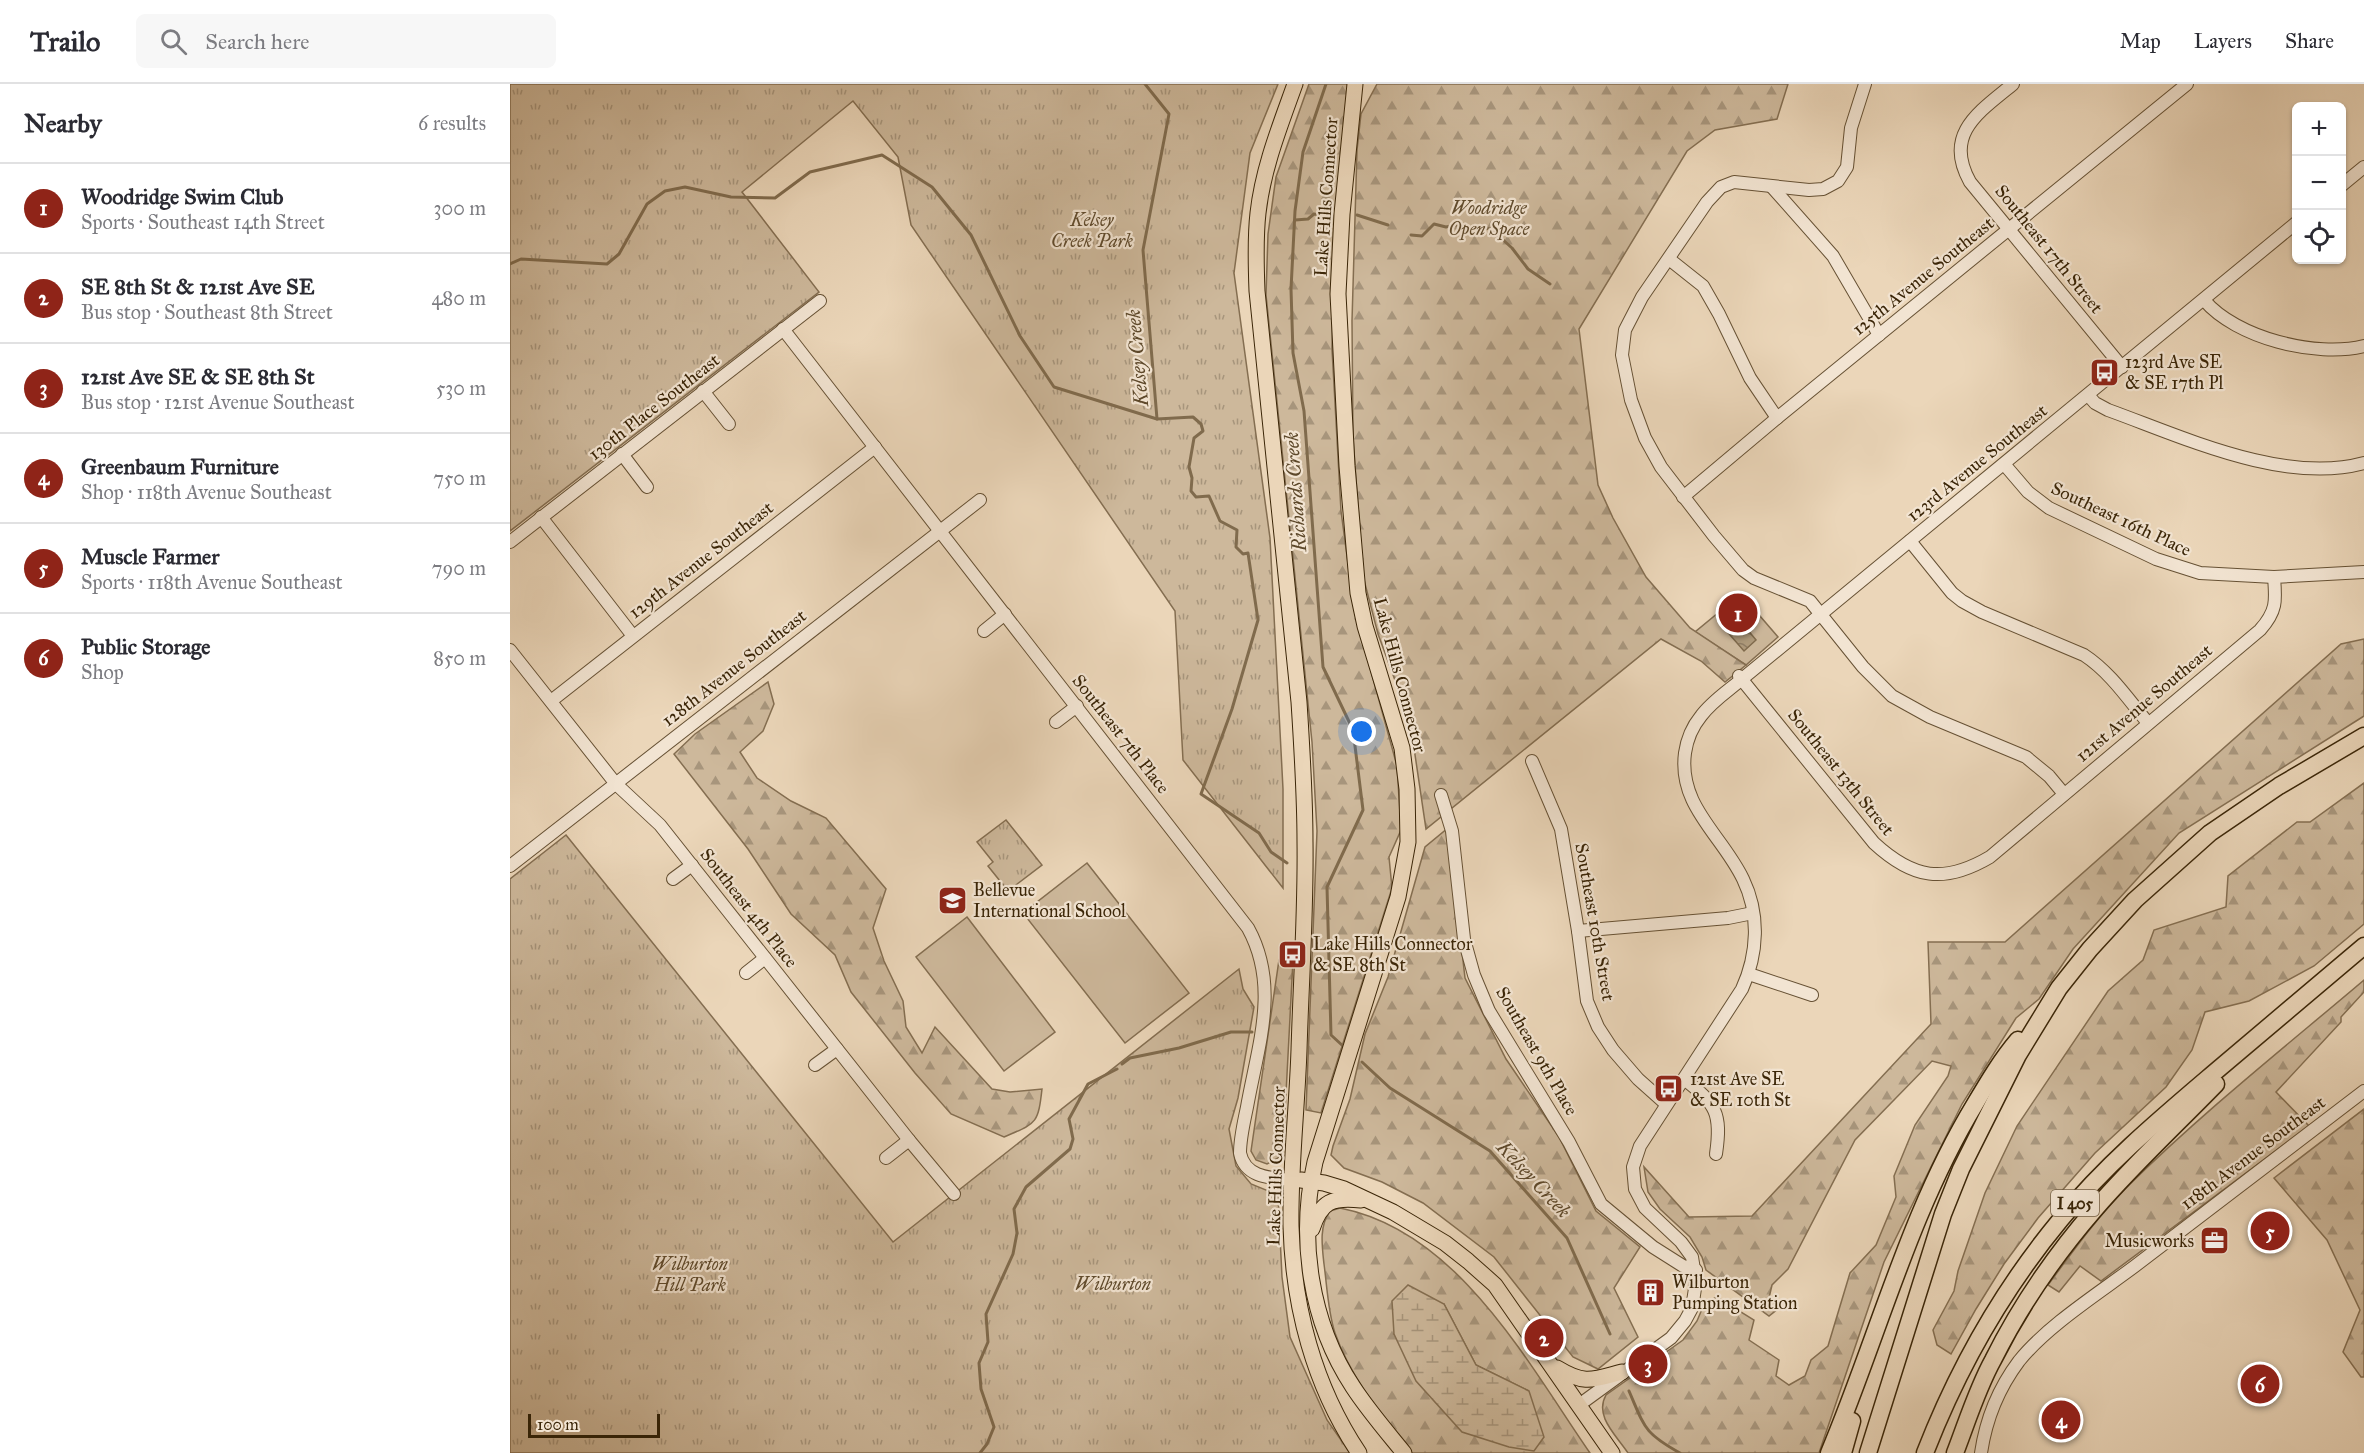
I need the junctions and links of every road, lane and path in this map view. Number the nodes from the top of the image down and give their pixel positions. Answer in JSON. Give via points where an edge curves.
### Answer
{"nodes":[{"id":1,"x":1295,"y":84,"type":"edge"},
{"id":2,"x":1355,"y":84,"type":"edge"},
{"id":3,"x":1360,"y":84,"type":"edge"},
{"id":4,"x":1865,"y":84,"type":"edge"},
{"id":5,"x":2013,"y":84,"type":"edge"},
{"id":6,"x":2187,"y":84,"type":"edge"},
{"id":7,"x":1353,"y":109,"type":"junction"},
{"id":8,"x":2364,"y":167,"type":"edge"},
{"id":9,"x":2346,"y":182,"type":"edge"},
{"id":10,"x":1772,"y":187,"type":"junction"},
{"id":11,"x":2292,"y":226,"type":"edge"},
{"id":12,"x":2008,"y":229,"type":"junction"},
{"id":13,"x":1669,"y":259,"type":"junction"},
{"id":14,"x":2204,"y":300,"type":"junction"},
{"id":15,"x":820,"y":301,"type":"dead end"},
{"id":16,"x":783,"y":329,"type":"junction"},
{"id":17,"x":1879,"y":335,"type":"junction"},
{"id":18,"x":2364,"y":347,"type":"edge"},
{"id":19,"x":2122,"y":367,"type":"junction"},
{"id":20,"x":703,"y":391,"type":"junction"},
{"id":21,"x":2088,"y":395,"type":"junction"},
{"id":22,"x":1777,"y":418,"type":"junction"},
{"id":23,"x":729,"y":424,"type":"dead end"},
{"id":24,"x":875,"y":447,"type":"junction"},
{"id":25,"x":622,"y":454,"type":"junction"},
{"id":26,"x":2364,"y":463,"type":"edge"},
{"id":27,"x":2004,"y":464,"type":"junction"},
{"id":28,"x":647,"y":488,"type":"dead end"},
{"id":29,"x":1683,"y":497,"type":"junction"},
{"id":30,"x":980,"y":500,"type":"dead end"},
{"id":31,"x":541,"y":517,"type":"junction"},
{"id":32,"x":941,"y":531,"type":"junction"},
{"id":33,"x":1910,"y":541,"type":"junction"},
{"id":34,"x":510,"y":542,"type":"edge"},
{"id":35,"x":2364,"y":572,"type":"edge"},
{"id":36,"x":2274,"y":577,"type":"junction"},
{"id":37,"x":1005,"y":614,"type":"junction"},
{"id":38,"x":1821,"y":614,"type":"junction"},
{"id":39,"x":984,"y":631,"type":"dead end"},
{"id":40,"x":633,"y":636,"type":"junction"},
{"id":41,"x":510,"y":650,"type":"edge"},
{"id":42,"x":1741,"y":678,"type":"junction"},
{"id":43,"x":551,"y":701,"type":"junction"},
{"id":44,"x":1077,"y":706,"type":"junction"},
{"id":45,"x":1056,"y":722,"type":"dead end"},
{"id":46,"x":2148,"y":723,"type":"junction"},
{"id":47,"x":2364,"y":736,"type":"edge"},
{"id":48,"x":1532,"y":761,"type":"dead end"},
{"id":49,"x":616,"y":783,"type":"junction"},
{"id":50,"x":2064,"y":794,"type":"junction"},
{"id":51,"x":1441,"y":795,"type":"dead end"},
{"id":52,"x":692,"y":865,"type":"junction"},
{"id":53,"x":510,"y":866,"type":"edge"},
{"id":54,"x":1927,"y":874,"type":"joint"},
{"id":55,"x":672,"y":879,"type":"dead end"},
{"id":56,"x":1753,"y":913,"type":"junction"},
{"id":57,"x":1578,"y":931,"type":"junction"},
{"id":58,"x":2364,"y":946,"type":"edge"},
{"id":59,"x":765,"y":958,"type":"junction"},
{"id":60,"x":746,"y":973,"type":"dead end"},
{"id":61,"x":1749,"y":974,"type":"junction"},
{"id":62,"x":1812,"y":995,"type":"dead end"},
{"id":63,"x":2048,"y":1005,"type":"junction"},
{"id":64,"x":2292,"y":1006,"type":"junction"},
{"id":65,"x":837,"y":1049,"type":"junction"},
{"id":66,"x":815,"y":1065,"type":"dead end"},
{"id":67,"x":1684,"y":1079,"type":"junction"},
{"id":68,"x":2364,"y":1091,"type":"edge"},
{"id":69,"x":1666,"y":1104,"type":"junction"},
{"id":70,"x":909,"y":1140,"type":"junction"},
{"id":71,"x":1318,"y":1148,"type":"junction"},
{"id":72,"x":1716,"y":1154,"type":"dead end"},
{"id":73,"x":885,"y":1158,"type":"dead end"},
{"id":74,"x":1292,"y":1180,"type":"junction"},
{"id":75,"x":1310,"y":1181,"type":"junction"},
{"id":76,"x":954,"y":1194,"type":"dead end"},
{"id":77,"x":1368,"y":1201,"type":"junction"},
{"id":78,"x":1308,"y":1241,"type":"junction"},
{"id":79,"x":1696,"y":1270,"type":"junction"},
{"id":80,"x":1876,"y":1333,"type":"junction"},
{"id":81,"x":1551,"y":1365,"type":"junction"},
{"id":82,"x":1622,"y":1372,"type":"junction"},
{"id":83,"x":1579,"y":1405,"type":"junction"},
{"id":84,"x":1359,"y":1453,"type":"edge"},
{"id":85,"x":1404,"y":1453,"type":"edge"},
{"id":86,"x":1612,"y":1453,"type":"edge"},
{"id":87,"x":1829,"y":1453,"type":"edge"},
{"id":88,"x":1843,"y":1453,"type":"edge"},
{"id":89,"x":1868,"y":1453,"type":"edge"},
{"id":90,"x":1925,"y":1453,"type":"edge"},
{"id":91,"x":1955,"y":1453,"type":"edge"},
{"id":92,"x":1981,"y":1453,"type":"edge"}],
"edges":[{"from":1,"to":74,"type":"main road","name":"Lake Hills Connector","via":[[1264,179],[1256,249],[1302,758],[1304,900]]},
{"from":2,"to":7,"type":"main road","name":"Lake Hills Connector"},
{"from":3,"to":7,"type":"main road"},
{"from":4,"to":10,"type":"street","via":[[1851,128],[1847,167],[1838,182],[1823,189]]},
{"from":5,"to":12,"type":"street","name":"Southeast 17th Street","via":[[1976,114],[1960,148],[1961,163],[1970,182]]},
{"from":6,"to":12,"type":"street","name":"125th Avenue Southeast"},
{"from":7,"to":71,"type":"main road","name":"Lake Hills Connector","via":[[1338,294],[1347,477],[1358,593],[1402,748],[1408,842],[1398,897]]},
{"from":8,"to":9,"type":"street"},
{"from":10,"to":13,"type":"street","via":[[1742,181],[1721,187]]},
{"from":10,"to":17,"type":"street","via":[[1833,256]]},
{"from":11,"to":14,"type":"street","name":"123rd Avenue Southeast"},
{"from":12,"to":17,"type":"street","name":"125th Avenue Southeast"},
{"from":12,"to":19,"type":"street","name":"Southeast 17th Street"},
{"from":13,"to":22,"type":"street","via":[[1702,286],[1750,378]]},
{"from":13,"to":29,"type":"street","via":[[1641,297],[1624,330],[1622,355],[1631,400],[1645,438]]},
{"from":14,"to":18,"type":"street","via":[[2220,316],[2289,344],[2328,349]]},
{"from":14,"to":19,"type":"street","name":"123rd Avenue Southeast"},
{"from":15,"to":16,"type":"street","name":"130th Place Southeast"},
{"from":16,"to":20,"type":"street","name":"130th Place Southeast"},
{"from":16,"to":24,"type":"street","name":"Southeast 7th Place"},
{"from":17,"to":22,"type":"street","name":"125th Avenue Southeast"},
{"from":19,"to":21,"type":"street","name":"123rd Avenue Southeast"},
{"from":20,"to":23,"type":"street"},
{"from":20,"to":25,"type":"street","name":"130th Place Southeast"},
{"from":21,"to":26,"type":"street","via":[[2108,410],[2245,459],[2304,467],[2338,468]]},
{"from":21,"to":27,"type":"street","name":"123rd Avenue Southeast"},
{"from":22,"to":29,"type":"street","name":"125th Avenue Southeast"},
{"from":24,"to":32,"type":"street","name":"Southeast 7th Place"},
{"from":24,"to":40,"type":"street","name":"129th Avenue Southeast"},
{"from":25,"to":28,"type":"street"},
{"from":25,"to":31,"type":"street","name":"130th Place Southeast"},
{"from":27,"to":33,"type":"street","name":"123rd Avenue Southeast"},
{"from":27,"to":36,"type":"street","name":"Southeast 16th Place","via":[[2028,492],[2049,508],[2156,559],[2200,573]]},
{"from":29,"to":38,"type":"street","via":[[1743,570],[1803,596]]},
{"from":30,"to":32,"type":"street","name":"128th Avenue Southeast"},
{"from":31,"to":34,"type":"street","name":"130th Place Southeast"},
{"from":31,"to":40,"type":"street"},
{"from":32,"to":37,"type":"street","name":"Southeast 7th Place"},
{"from":32,"to":49,"type":"street","name":"128th Avenue Southeast"},
{"from":33,"to":38,"type":"street","name":"123rd Avenue Southeast"},
{"from":33,"to":46,"type":"street","via":[[1962,601],[2093,661]]},
{"from":35,"to":36,"type":"street"},
{"from":36,"to":46,"type":"street","name":"121st Avenue Southeast","via":[[2275,603],[2268,621]]},
{"from":37,"to":39,"type":"street"},
{"from":37,"to":44,"type":"street","name":"Southeast 7th Place"},
{"from":38,"to":42,"type":"street","name":"123rd Avenue Southeast"},
{"from":38,"to":50,"type":"street","via":[[1892,696],[2025,758],[2049,776]]},
{"from":40,"to":43,"type":"street","name":"129th Avenue Southeast"},
{"from":41,"to":43,"type":"street","name":"Southeast 4th Place"},
{"from":42,"to":54,"type":"street","name":"Southeast 13th Street","via":[[1874,843],[1900,864]]},
{"from":42,"to":56,"type":"street","name":"123rd Avenue Southeast","via":[[1702,714],[1688,738],[1684,762],[1689,795],[1743,879]]},
{"from":43,"to":49,"type":"street","name":"Southeast 4th Place"},
{"from":44,"to":45,"type":"street"},
{"from":44,"to":74,"type":"street","name":"Southeast 7th Place","via":[[1257,944],[1265,972],[1266,1001],[1240,1153],[1245,1166],[1253,1172]]},
{"from":46,"to":50,"type":"street","name":"121st Avenue Southeast"},
{"from":47,"to":63,"type":"highway","via":[[2210,833],[2134,900]]},
{"from":48,"to":57,"type":"street","name":"Southeast 10th Street","via":[[1561,829]]},
{"from":49,"to":52,"type":"street","name":"Southeast 4th Place","via":[[660,825]]},
{"from":49,"to":53,"type":"street","name":"128th Avenue Southeast"},
{"from":50,"to":54,"type":"street","name":"121st Avenue Southeast","via":[[1990,857],[1953,874]]},
{"from":51,"to":79,"type":"street","name":"Southeast 9th Place","via":[[1452,831],[1464,939],[1489,1011],[1569,1142],[1601,1204],[1653,1248]]},
{"from":52,"to":55,"type":"street"},
{"from":52,"to":59,"type":"street","name":"Southeast 4th Place"},
{"from":56,"to":57,"type":"street"},
{"from":56,"to":61,"type":"street","via":[[1754,954]]},
{"from":57,"to":69,"type":"street","name":"Southeast 10th Street","via":[[1587,1001],[1598,1028],[1626,1066]]},
{"from":58,"to":64,"type":"highway","number":"I 405"},
{"from":59,"to":60,"type":"street"},
{"from":59,"to":65,"type":"street","name":"Southeast 4th Place"},
{"from":61,"to":62,"type":"street"},
{"from":61,"to":67,"type":"street"},
{"from":63,"to":80,"type":"highway","via":[[2002,1059],[1960,1128],[1918,1216]]},
{"from":63,"to":89,"type":"highway","via":[[2018,1055],[1961,1169],[1943,1214]]},
{"from":64,"to":90,"type":"highway","number":"I 405","via":[[2153,1125],[2062,1218],[1998,1306],[1951,1393]]},
{"from":64,"to":91,"type":"highway","via":[[2122,1179],[2065,1246],[1993,1360]]},
{"from":65,"to":66,"type":"street"},
{"from":65,"to":70,"type":"street","name":"Southeast 4th Place"},
{"from":67,"to":69,"type":"street"},
{"from":67,"to":72,"type":"street","via":[[1708,1099],[1716,1112]]},
{"from":68,"to":92,"type":"street","name":"118th Avenue Southeast","via":[[2032,1347],[1996,1399]]},
{"from":69,"to":79,"type":"street","via":[[1634,1159],[1633,1178],[1646,1208],[1687,1249]]},
{"from":70,"to":73,"type":"street"},
{"from":70,"to":76,"type":"street","name":"Southeast 4th Place"},
{"from":71,"to":75,"type":"main road","name":"Lake Hills Connector"},
{"from":71,"to":77,"type":"main road","via":[[1325,1170]]},
{"from":74,"to":75,"type":"main road"},
{"from":74,"to":84,"type":"main road","name":"Lake Hills Connector","via":[[1293,1257],[1305,1333],[1330,1401]]},
{"from":75,"to":77,"type":"main road","via":[[1344,1189]]},
{"from":75,"to":78,"type":"main road","name":"Lake Hills Connector"},
{"from":77,"to":78,"type":"main road","via":[[1345,1198],[1328,1202],[1317,1212]]},
{"from":77,"to":81,"type":"main road","via":[[1418,1225],[1475,1267],[1495,1286]]},
{"from":78,"to":85,"type":"main road","name":"Lake Hills Connector","via":[[1313,1287],[1331,1346],[1352,1386]]},
{"from":79,"to":82,"type":"street","via":[[1695,1295],[1686,1321],[1671,1338]]},
{"from":80,"to":87,"type":"highway"},
{"from":80,"to":88,"type":"highway"},
{"from":81,"to":82,"type":"main road","via":[[1586,1380]]},
{"from":81,"to":83,"type":"main road"},
{"from":82,"to":83,"type":"street"},
{"from":83,"to":86,"type":"main road"}]}
